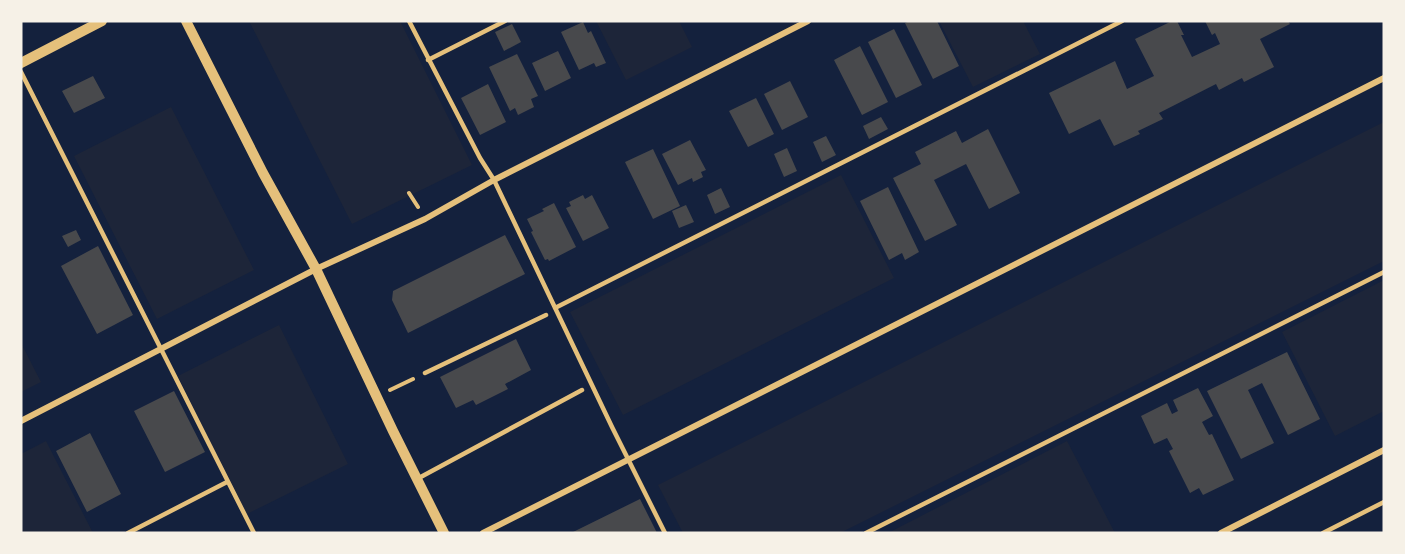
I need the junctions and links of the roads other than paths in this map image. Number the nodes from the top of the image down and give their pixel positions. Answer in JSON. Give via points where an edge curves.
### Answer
{"nodes":[{"id":1,"x":102,"y":21,"type":"edge"},
{"id":2,"x":186,"y":21,"type":"edge"},
{"id":3,"x":410,"y":21,"type":"edge"},
{"id":4,"x":505,"y":21,"type":"edge"},
{"id":5,"x":808,"y":21,"type":"edge"},
{"id":6,"x":1122,"y":21,"type":"edge"},
{"id":7,"x":428,"y":60,"type":"junction"},
{"id":8,"x":21,"y":63,"type":"edge"},
{"id":9,"x":21,"y":72,"type":"edge"},
{"id":10,"x":1384,"y":78,"type":"edge"},
{"id":11,"x":494,"y":180,"type":"junction"},
{"id":12,"x":316,"y":268,"type":"junction"},
{"id":13,"x":1384,"y":272,"type":"edge"},
{"id":14,"x":555,"y":308,"type":"junction"},
{"id":15,"x":546,"y":315,"type":"dead end"},
{"id":16,"x":160,"y":350,"type":"junction"},
{"id":17,"x":425,"y":373,"type":"road end"},
{"id":18,"x":582,"y":390,"type":"dead end"},
{"id":19,"x":21,"y":421,"type":"edge"},
{"id":20,"x":1384,"y":450,"type":"edge"},
{"id":21,"x":629,"y":459,"type":"junction"},
{"id":22,"x":417,"y":479,"type":"junction"},
{"id":23,"x":228,"y":482,"type":"junction"},
{"id":24,"x":1384,"y":502,"type":"edge"},
{"id":25,"x":128,"y":533,"type":"edge"},
{"id":26,"x":254,"y":533,"type":"edge"},
{"id":27,"x":444,"y":533,"type":"edge"},
{"id":28,"x":483,"y":533,"type":"edge"},
{"id":29,"x":666,"y":533,"type":"edge"},
{"id":30,"x":866,"y":533,"type":"edge"},
{"id":31,"x":1221,"y":533,"type":"edge"},
{"id":32,"x":1323,"y":533,"type":"edge"}],
"edges":[{"from":1,"to":8,"type":"street"},
{"from":2,"to":12,"type":"street"},
{"from":3,"to":7,"type":"lane"},
{"from":4,"to":7,"type":"lane"},
{"from":5,"to":11,"type":"street"},
{"from":6,"to":14,"type":"lane"},
{"from":7,"to":11,"type":"lane"},
{"from":9,"to":16,"type":"lane"},
{"from":10,"to":21,"type":"street"},
{"from":11,"to":12,"type":"street","via":[[425,219]]},
{"from":11,"to":14,"type":"lane"},
{"from":12,"to":16,"type":"street"},
{"from":12,"to":22,"type":"street"},
{"from":13,"to":30,"type":"lane"},
{"from":14,"to":21,"type":"lane"},
{"from":15,"to":17,"type":"lane"},
{"from":16,"to":19,"type":"street"},
{"from":16,"to":23,"type":"lane"},
{"from":18,"to":22,"type":"lane"},
{"from":20,"to":31,"type":"street"},
{"from":21,"to":28,"type":"street"},
{"from":21,"to":29,"type":"lane"},
{"from":22,"to":27,"type":"street"},
{"from":23,"to":25,"type":"lane"},
{"from":23,"to":26,"type":"lane"},
{"from":24,"to":32,"type":"lane"}]}
